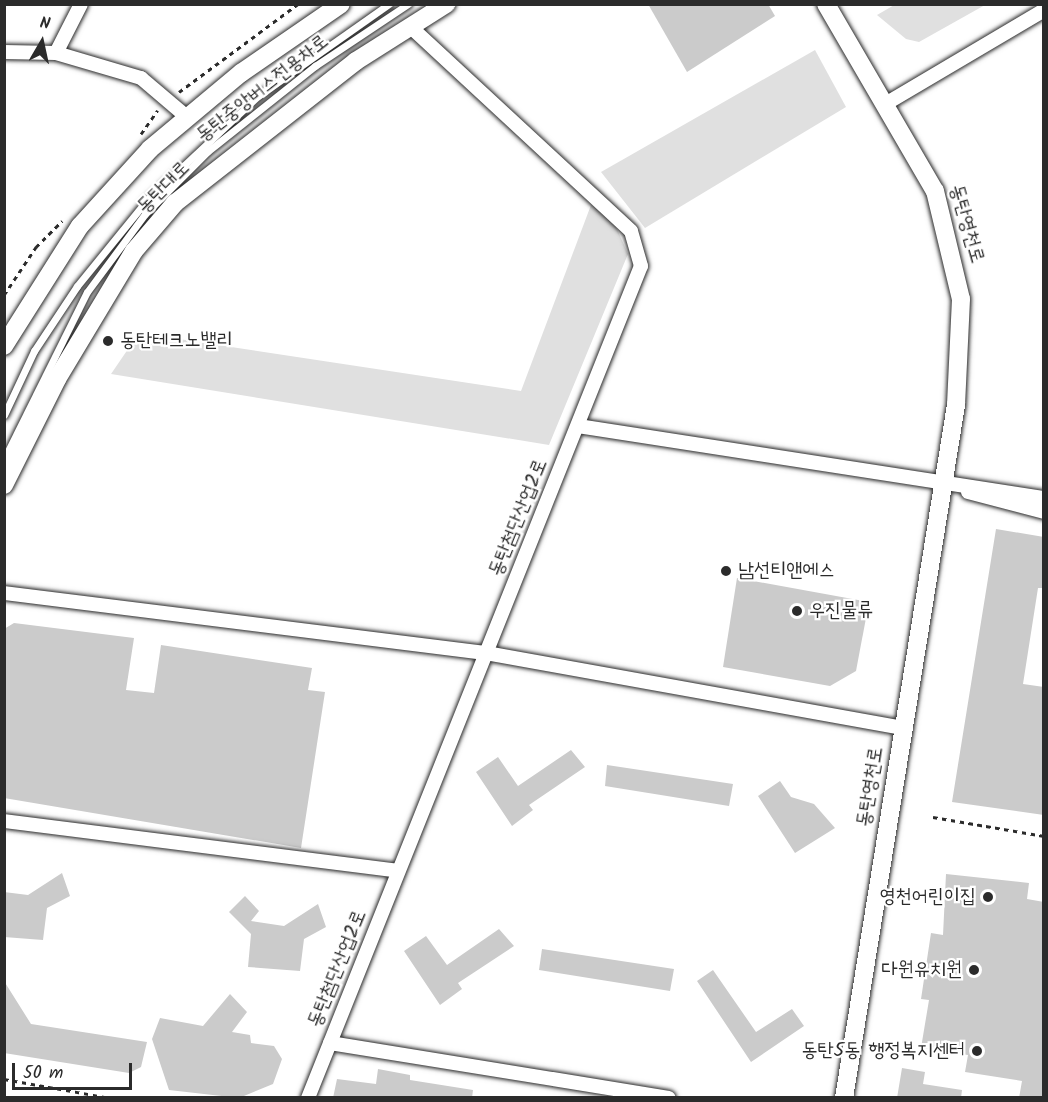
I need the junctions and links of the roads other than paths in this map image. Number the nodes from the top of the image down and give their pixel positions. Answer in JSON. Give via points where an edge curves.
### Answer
{"nodes":[{"id":1,"x":81,"y":4,"type":"edge"},
{"id":2,"x":340,"y":4,"type":"edge"},
{"id":3,"x":389,"y":4,"type":"edge"},
{"id":4,"x":408,"y":4,"type":"edge"},
{"id":5,"x":446,"y":4,"type":"edge"},
{"id":6,"x":826,"y":4,"type":"edge"},
{"id":7,"x":1044,"y":10,"type":"edge"},
{"id":8,"x":411,"y":27,"type":"junction"},
{"id":9,"x":4,"y":52,"type":"edge"},
{"id":10,"x":56,"y":53,"type":"junction"},
{"id":11,"x":887,"y":104,"type":"junction"},
{"id":12,"x":187,"y":117,"type":"junction"},
{"id":13,"x":4,"y":346,"type":"edge"},
{"id":14,"x":4,"y":415,"type":"edge"},
{"id":15,"x":578,"y":426,"type":"junction"},
{"id":16,"x":4,"y":459,"type":"edge"},
{"id":17,"x":943,"y":483,"type":"junction"},
{"id":18,"x":4,"y":485,"type":"edge"},
{"id":19,"x":1044,"y":498,"type":"edge"},
{"id":20,"x":1044,"y":512,"type":"edge"},
{"id":21,"x":4,"y":593,"type":"edge"},
{"id":22,"x":486,"y":653,"type":"junction"},
{"id":23,"x":904,"y":728,"type":"junction"},
{"id":24,"x":4,"y":821,"type":"edge"},
{"id":25,"x":398,"y":871,"type":"junction"},
{"id":26,"x":330,"y":1043,"type":"junction"},
{"id":27,"x":308,"y":1098,"type":"edge"},
{"id":28,"x":669,"y":1098,"type":"edge"},
{"id":29,"x":844,"y":1098,"type":"edge"}],
"edges":[{"from":1,"to":10,"type":"street"},
{"from":2,"to":12,"type":"main road","name":"동탄대로"},
{"from":3,"to":14,"type":"lane","via":[[258,96],[146,201],[77,286],[34,351]]},
{"from":4,"to":16,"type":"lane","name":"동탄중앙버스전용차로","via":[[306,73],[208,151],[145,214],[87,292]]},
{"from":5,"to":8,"type":"main road","name":"동탄대로"},
{"from":6,"to":11,"type":"main road","name":"동탄영천로"},
{"from":7,"to":11,"type":"street"},
{"from":8,"to":15,"type":"street","name":"동탄첨단산업2로","via":[[637,242],[641,266]]},
{"from":8,"to":18,"type":"main road","name":"동탄대로","via":[[356,61],[175,203],[129,260],[57,379]]},
{"from":9,"to":10,"type":"street"},
{"from":10,"to":12,"type":"street","via":[[141,78]]},
{"from":11,"to":17,"type":"main road","name":"동탄영천로","via":[[935,191],[961,299],[962,352]]},
{"from":12,"to":13,"type":"main road","name":"동탄대로","via":[[150,149],[80,226]]},
{"from":15,"to":17,"type":"street"},
{"from":15,"to":22,"type":"street","name":"동탄첨단산업2로"},
{"from":17,"to":19,"type":"street"},
{"from":17,"to":20,"type":"street","via":[[1002,505]]},
{"from":17,"to":23,"type":"main road","name":"동탄영천로"},
{"from":21,"to":22,"type":"street"},
{"from":22,"to":23,"type":"street"},
{"from":22,"to":25,"type":"street","name":"동탄첨단산업2로"},
{"from":23,"to":29,"type":"main road","name":"동탄영천로"},
{"from":24,"to":25,"type":"street"},
{"from":25,"to":26,"type":"street","name":"동탄첨단산업2로"},
{"from":26,"to":27,"type":"street","name":"동탄첨단산업2로"},
{"from":26,"to":28,"type":"street"}]}
